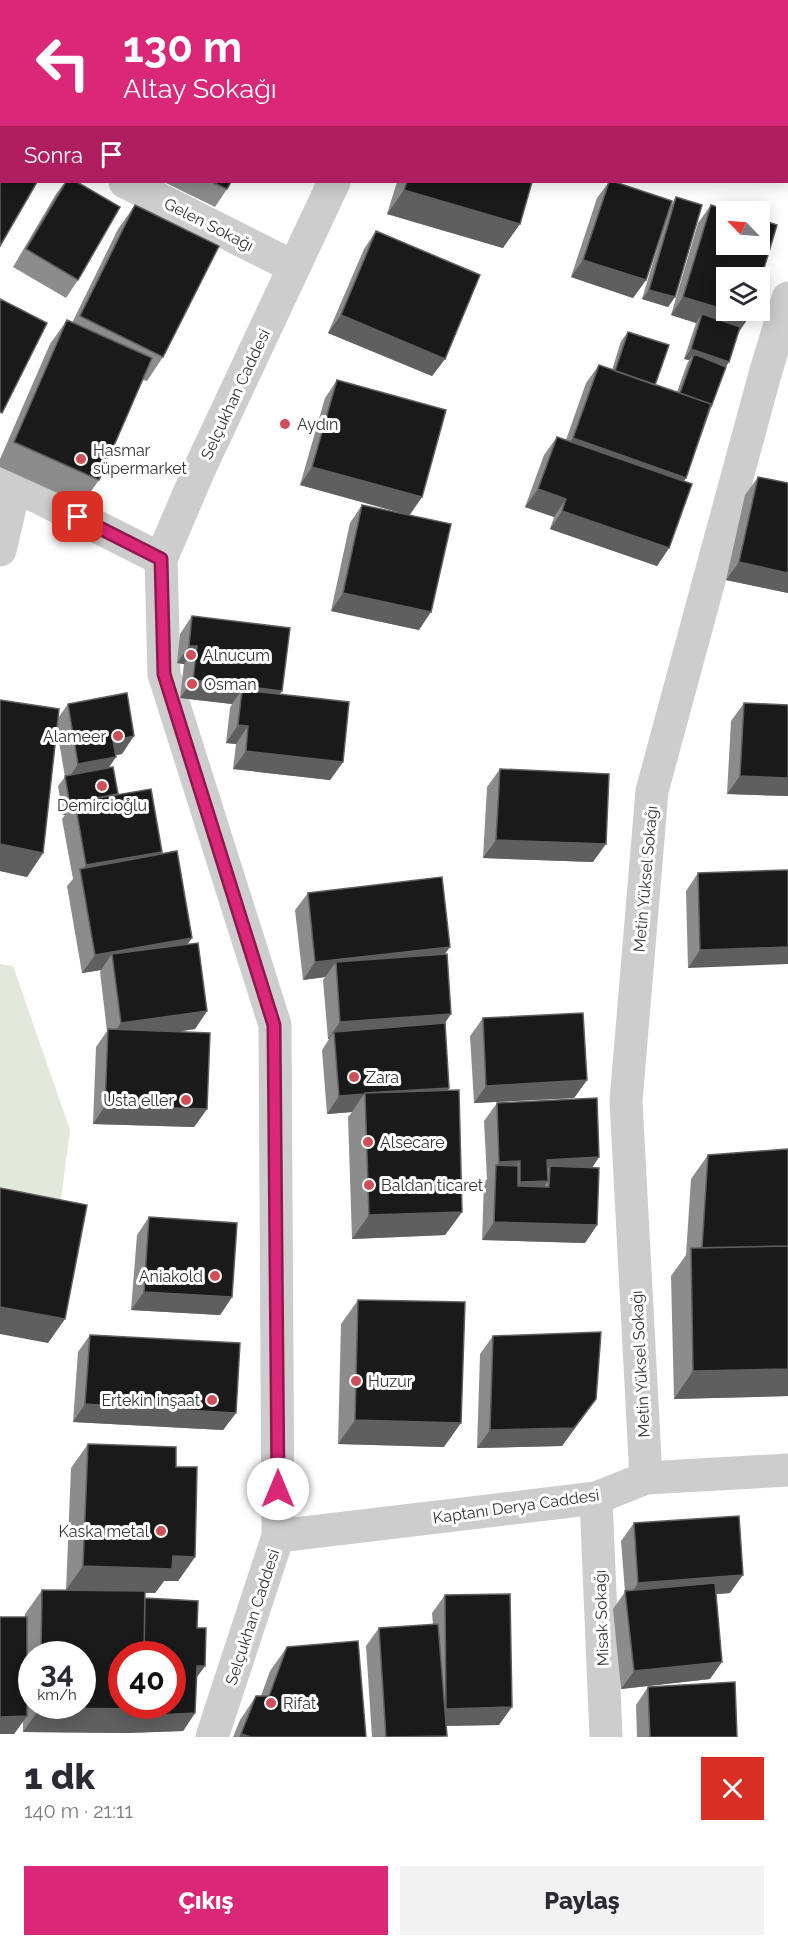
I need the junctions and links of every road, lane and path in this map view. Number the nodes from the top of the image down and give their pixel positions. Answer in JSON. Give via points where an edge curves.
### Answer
{"nodes":[{"id":1,"x":127,"y":183,"type":"edge"},
{"id":2,"x":334,"y":183,"type":"edge"},
{"id":3,"x":294,"y":267,"type":"junction"},
{"id":4,"x":788,"y":298,"type":"edge"},
{"id":5,"x":8,"y":482,"type":"edge"},
{"id":6,"x":0,"y":550,"type":"edge"},
{"id":7,"x":161,"y":559,"type":"junction"},
{"id":8,"x":788,"y":1470,"type":"edge"},
{"id":9,"x":646,"y":1478,"type":"junction"},
{"id":10,"x":596,"y":1498,"type":"junction"},
{"id":11,"x":278,"y":1536,"type":"junction"},
{"id":12,"x":212,"y":1737,"type":"edge"},
{"id":13,"x":606,"y":1737,"type":"edge"}],
"edges":[{"from":1,"to":3,"type":"street","name":"Gelen Sokağı"},
{"from":2,"to":3,"type":"street","name":"Selçukhan Caddesi"},
{"from":3,"to":7,"type":"street","name":"Selçukhan Caddesi"},
{"from":4,"to":9,"type":"street","name":"Metin Yüksel Sokağı","via":[[652,791],[626,1101]]},
{"from":5,"to":6,"type":"street"},
{"from":5,"to":7,"type":"street"},
{"from":7,"to":11,"type":"street","name":"Selçukhan Caddesi","via":[[164,674],[274,1025]]},
{"from":8,"to":9,"type":"street","name":"Kaptanı Derya Caddesi"},
{"from":9,"to":10,"type":"street","name":"Kaptanı Derya Caddesi"},
{"from":10,"to":11,"type":"street","name":"Kaptanı Derya Caddesi"},
{"from":10,"to":13,"type":"street","name":"Misak Sokağı"},
{"from":11,"to":12,"type":"street","name":"Selçukhan Caddesi"}]}
